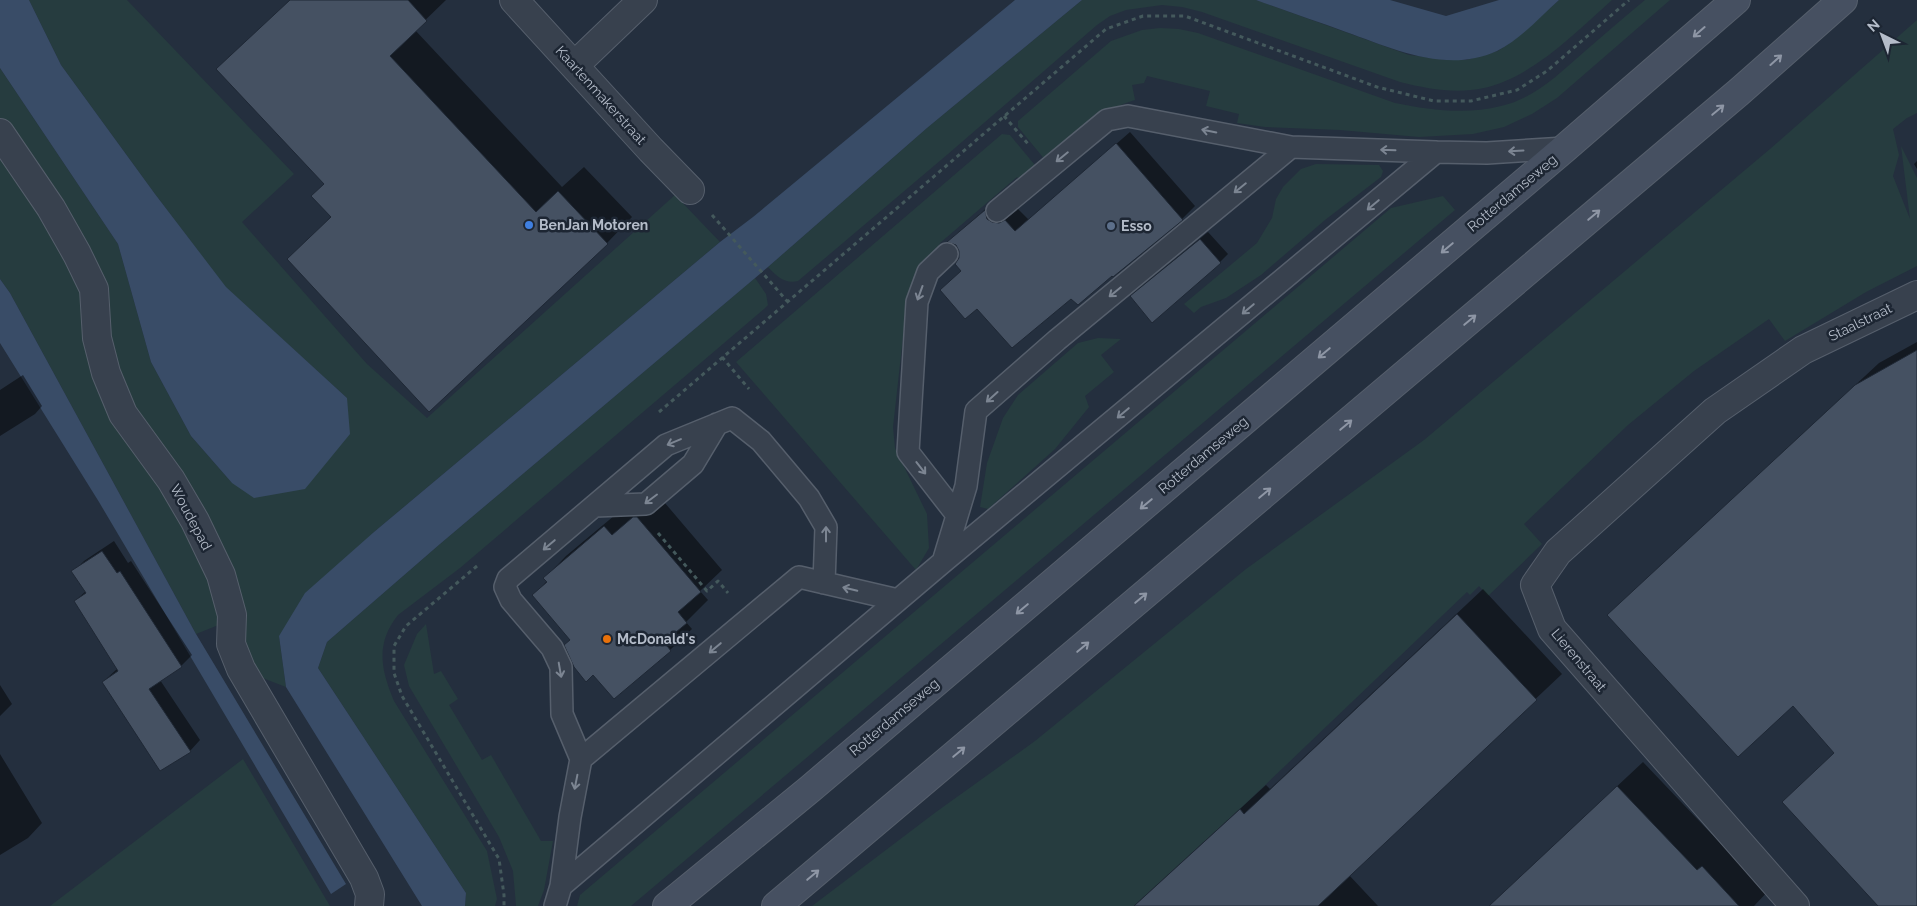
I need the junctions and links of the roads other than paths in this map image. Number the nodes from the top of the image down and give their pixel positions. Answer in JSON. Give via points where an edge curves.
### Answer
{"nodes":[{"id":1,"x":514,"y":0,"type":"edge"},
{"id":2,"x":643,"y":0,"type":"edge"},
{"id":3,"x":1736,"y":0,"type":"edge"},
{"id":4,"x":1843,"y":0,"type":"edge"},
{"id":5,"x":575,"y":65,"type":"junction"},
{"id":6,"x":0,"y":133,"type":"edge"},
{"id":7,"x":1291,"y":147,"type":"junction"},
{"id":8,"x":1565,"y":148,"type":"junction"},
{"id":9,"x":1436,"y":152,"type":"junction"},
{"id":10,"x":690,"y":190,"type":"dead end"},
{"id":11,"x":997,"y":211,"type":"dead end"},
{"id":12,"x":947,"y":254,"type":"dead end"},
{"id":13,"x":1917,"y":295,"type":"edge"},
{"id":14,"x":1803,"y":350,"type":"joint"},
{"id":15,"x":717,"y":424,"type":"junction"},
{"id":16,"x":596,"y":506,"type":"junction"},
{"id":17,"x":957,"y":515,"type":"junction"},
{"id":18,"x":943,"y":562,"type":"junction"},
{"id":19,"x":824,"y":583,"type":"junction"},
{"id":20,"x":898,"y":600,"type":"junction"},
{"id":21,"x":581,"y":759,"type":"junction"},
{"id":22,"x":558,"y":896,"type":"edge"},
{"id":23,"x":369,"y":906,"type":"edge"},
{"id":24,"x":667,"y":906,"type":"edge"},
{"id":25,"x":776,"y":906,"type":"edge"},
{"id":26,"x":1795,"y":906,"type":"edge"}],
"edges":[{"from":1,"to":5,"type":"street","name":"Kaartenmakerstraat"},
{"from":2,"to":5,"type":"street"},
{"from":3,"to":8,"type":"main road","name":"Rotterdamseweg","one_way":true},
{"from":25,"to":4,"type":"main road","one_way":true,"via":[[1739,92]]},
{"from":5,"to":10,"type":"street","name":"Kaartenmakerstraat"},
{"from":6,"to":23,"type":"street","name":"Woudepad","via":[[50,208],[94,289],[97,338],[106,373],[123,414],[172,480],[195,521],[221,575],[232,614],[230,644],[241,669],[364,878],[370,894]]},
{"from":9,"to":7,"type":"lane","one_way":true},
{"from":7,"to":11,"type":"lane","one_way":true,"via":[[1128,116],[1108,120]]},
{"from":7,"to":17,"type":"lane","one_way":true,"via":[[1056,340],[976,411],[966,486]]},
{"from":8,"to":9,"type":"lane","one_way":true},
{"from":8,"to":24,"type":"main road","name":"Rotterdamseweg","one_way":true,"via":[[810,789]]},
{"from":9,"to":18,"type":"lane","one_way":true},
{"from":12,"to":17,"type":"lane","one_way":true,"via":[[928,272],[917,302],[908,452]]},
{"from":13,"to":14,"type":"street","name":"Staalstraat"},
{"from":14,"to":26,"type":"street","name":"Lierenstraat","via":[[1715,411],[1558,552],[1535,585],[1552,630]]},
{"from":15,"to":16,"type":"lane","one_way":true,"via":[[666,446]]},
{"from":15,"to":16,"type":"lane","one_way":true,"via":[[693,464],[646,504]]},
{"from":19,"to":15,"type":"lane","one_way":true,"via":[[826,527],[808,498],[761,441],[732,418]]},
{"from":16,"to":21,"type":"lane","one_way":true,"via":[[508,579],[505,587],[511,600],[552,648],[561,667],[562,714]]},
{"from":17,"to":18,"type":"lane"},
{"from":18,"to":20,"type":"lane"},
{"from":20,"to":19,"type":"lane","one_way":true},
{"from":19,"to":21,"type":"lane","one_way":true,"via":[[799,577]]},
{"from":20,"to":22,"type":"lane"},
{"from":21,"to":22,"type":"lane","one_way":true}]}
